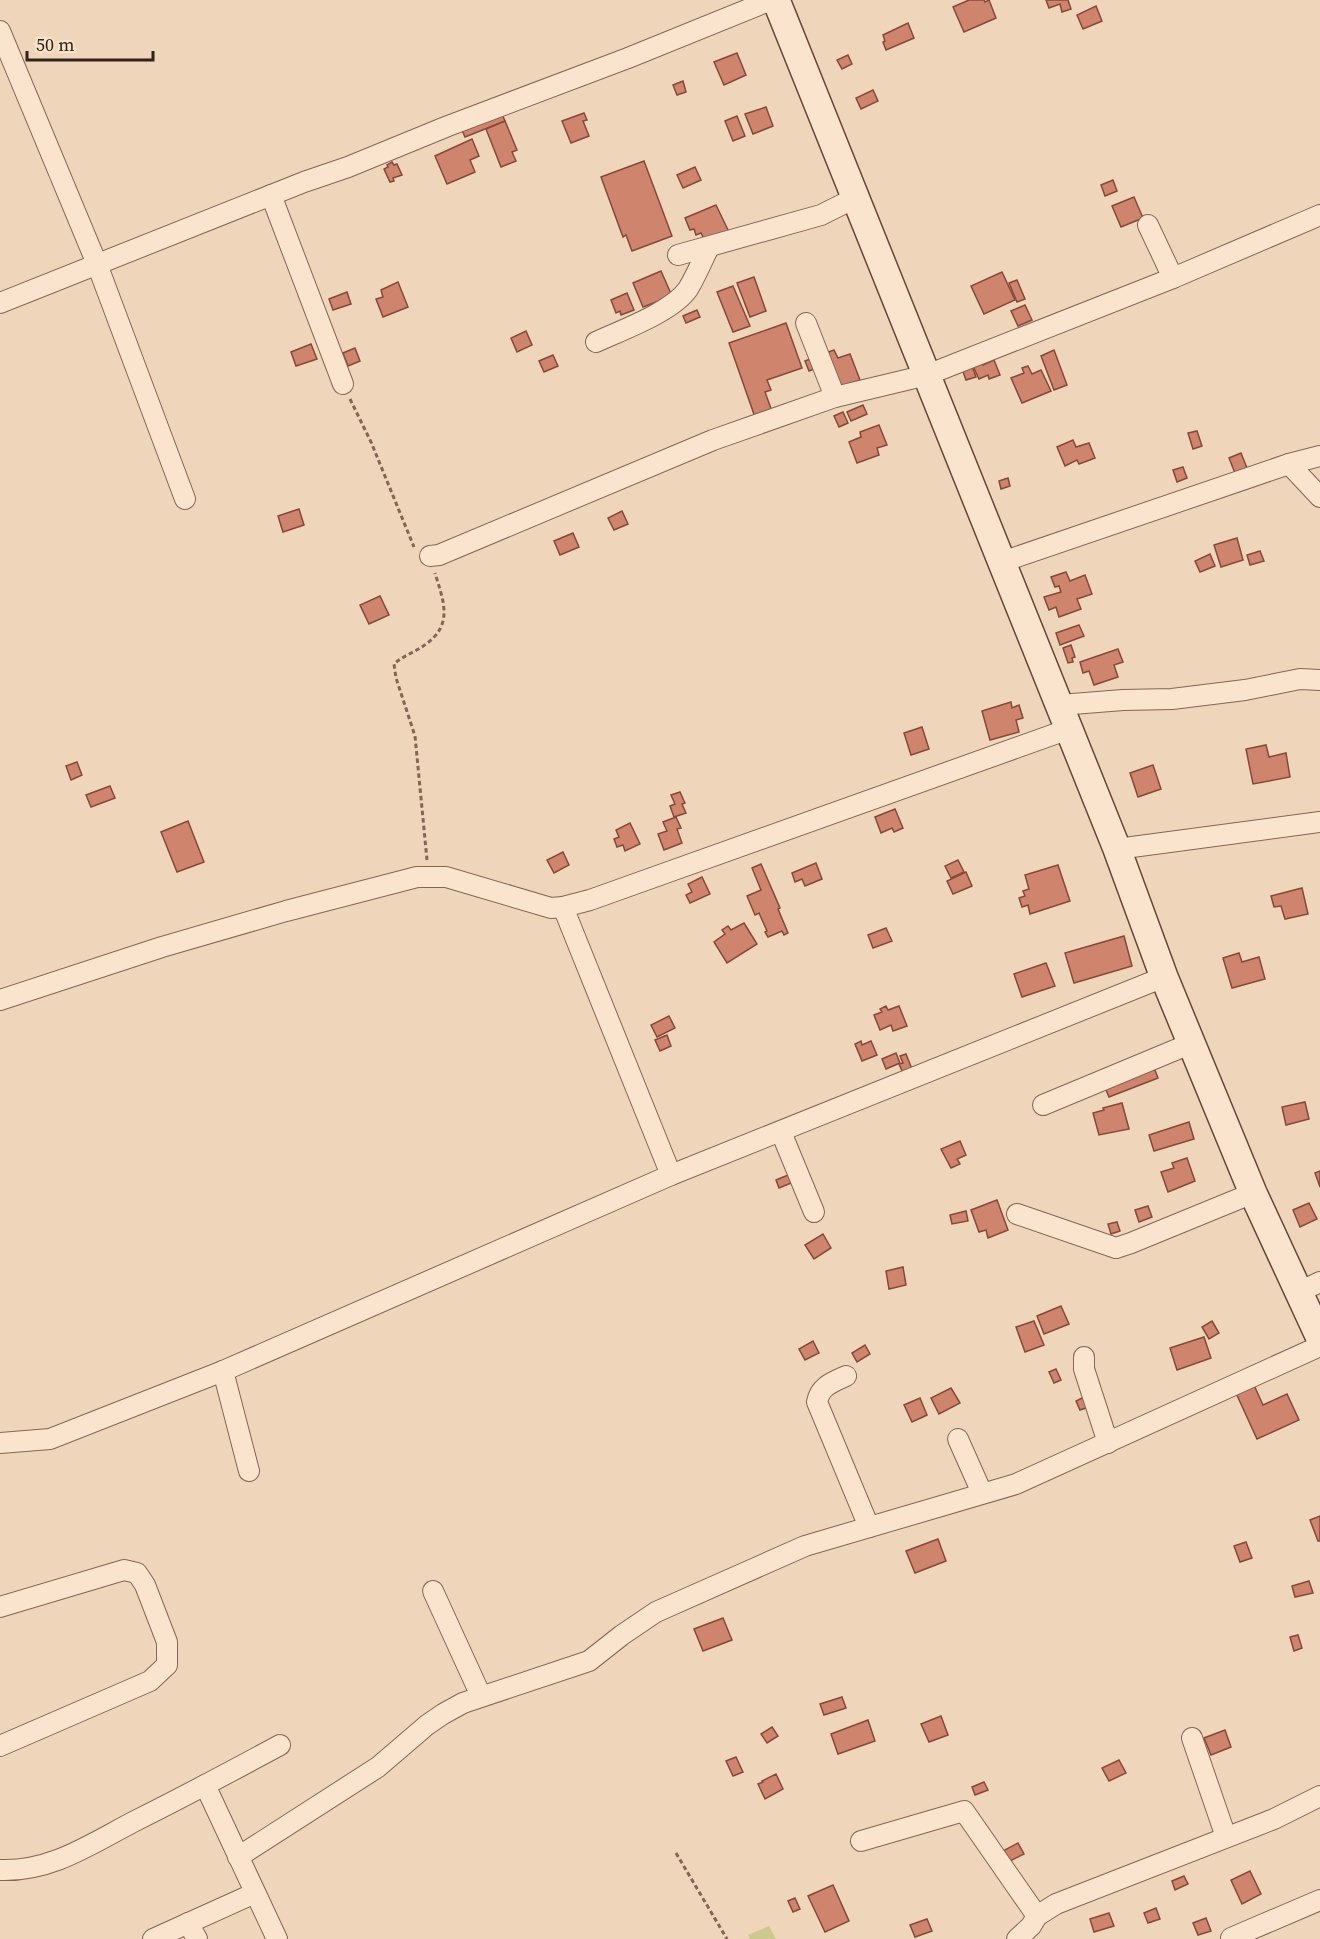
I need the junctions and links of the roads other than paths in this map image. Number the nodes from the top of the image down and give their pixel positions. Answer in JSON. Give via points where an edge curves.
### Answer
{"nodes":[{"id":1,"x":771,"y":0,"type":"edge"},
{"id":2,"x":776,"y":0,"type":"edge"},
{"id":3,"x":0,"y":31,"type":"edge"},
{"id":4,"x":271,"y":195,"type":"junction"},
{"id":5,"x":855,"y":198,"type":"junction"},
{"id":6,"x":1320,"y":215,"type":"edge"},
{"id":7,"x":1148,"y":225,"type":"dead end"},
{"id":8,"x":709,"y":247,"type":"junction"},
{"id":9,"x":678,"y":255,"type":"dead end"},
{"id":10,"x":97,"y":264,"type":"junction"},
{"id":11,"x":1173,"y":278,"type":"junction"},
{"id":12,"x":0,"y":303,"type":"edge"},
{"id":13,"x":806,"y":323,"type":"dead end"},
{"id":14,"x":596,"y":342,"type":"dead end"},
{"id":15,"x":927,"y":375,"type":"junction"},
{"id":16,"x":343,"y":384,"type":"road end"},
{"id":17,"x":835,"y":397,"type":"junction"},
{"id":18,"x":1320,"y":456,"type":"edge"},
{"id":19,"x":1289,"y":464,"type":"junction"},
{"id":20,"x":1320,"y":497,"type":"edge"},
{"id":21,"x":186,"y":499,"type":"dead end"},
{"id":22,"x":430,"y":556,"type":"road end"},
{"id":23,"x":1002,"y":561,"type":"junction"},
{"id":24,"x":1320,"y":680,"type":"edge"},
{"id":25,"x":1065,"y":717,"type":"junction"},
{"id":26,"x":1320,"y":822,"type":"edge"},
{"id":27,"x":1118,"y":849,"type":"junction"},
{"id":28,"x":562,"y":907,"type":"junction"},
{"id":29,"x":1164,"y":977,"type":"junction"},
{"id":30,"x":0,"y":1000,"type":"edge"},
{"id":31,"x":1192,"y":1043,"type":"junction"},
{"id":32,"x":1043,"y":1105,"type":"dead end"},
{"id":33,"x":781,"y":1132,"type":"junction"},
{"id":34,"x":671,"y":1175,"type":"junction"},
{"id":35,"x":1253,"y":1193,"type":"junction"},
{"id":36,"x":814,"y":1212,"type":"dead end"},
{"id":37,"x":1017,"y":1214,"type":"dead end"},
{"id":38,"x":1310,"y":1287,"type":"edge"},
{"id":39,"x":1320,"y":1338,"type":"edge"},
{"id":40,"x":1320,"y":1346,"type":"edge"},
{"id":41,"x":1084,"y":1357,"type":"dead end"},
{"id":42,"x":223,"y":1371,"type":"junction"},
{"id":43,"x":846,"y":1376,"type":"dead end"},
{"id":44,"x":958,"y":1439,"type":"dead end"},
{"id":45,"x":0,"y":1443,"type":"edge"},
{"id":46,"x":1108,"y":1443,"type":"junction"},
{"id":47,"x":249,"y":1471,"type":"dead end"},
{"id":48,"x":982,"y":1493,"type":"junction"},
{"id":49,"x":869,"y":1527,"type":"junction"},
{"id":50,"x":433,"y":1591,"type":"dead end"},
{"id":51,"x":0,"y":1607,"type":"edge"},
{"id":52,"x":482,"y":1696,"type":"junction"},
{"id":53,"x":1192,"y":1738,"type":"dead end"},
{"id":54,"x":280,"y":1745,"type":"dead end"},
{"id":55,"x":0,"y":1746,"type":"edge"},
{"id":56,"x":205,"y":1785,"type":"junction"},
{"id":57,"x":1320,"y":1796,"type":"edge"},
{"id":58,"x":1227,"y":1837,"type":"junction"},
{"id":59,"x":861,"y":1841,"type":"dead end"},
{"id":60,"x":238,"y":1857,"type":"junction"},
{"id":61,"x":0,"y":1870,"type":"edge"},
{"id":62,"x":255,"y":1893,"type":"junction"},
{"id":63,"x":1320,"y":1900,"type":"edge"},
{"id":64,"x":1037,"y":1916,"type":"junction"},
{"id":65,"x":192,"y":1931,"type":"edge"},
{"id":66,"x":1020,"y":1938,"type":"edge"},
{"id":67,"x":1231,"y":1938,"type":"edge"},
{"id":68,"x":153,"y":1939,"type":"edge"},
{"id":69,"x":277,"y":1939,"type":"edge"}],
"edges":[{"from":1,"to":4,"type":"street"},
{"from":2,"to":5,"type":"street"},
{"from":3,"to":10,"type":"street"},
{"from":4,"to":10,"type":"street"},
{"from":4,"to":16,"type":"street"},
{"from":5,"to":8,"type":"street","via":[[821,215]]},
{"from":5,"to":15,"type":"street"},
{"from":6,"to":11,"type":"street"},
{"from":7,"to":11,"type":"street"},
{"from":8,"to":9,"type":"street"},
{"from":8,"to":14,"type":"street","via":[[679,299]]},
{"from":10,"to":12,"type":"street"},
{"from":10,"to":21,"type":"street"},
{"from":11,"to":15,"type":"street"},
{"from":13,"to":17,"type":"street"},
{"from":15,"to":17,"type":"street"},
{"from":15,"to":23,"type":"street"},
{"from":17,"to":22,"type":"street","via":[[713,440]]},
{"from":18,"to":19,"type":"street"},
{"from":19,"to":20,"type":"street"},
{"from":19,"to":23,"type":"street"},
{"from":23,"to":25,"type":"street"},
{"from":24,"to":25,"type":"street","via":[[1300,679],[1172,699],[1123,700]]},
{"from":25,"to":27,"type":"street"},
{"from":25,"to":28,"type":"street","via":[[590,900]]},
{"from":26,"to":27,"type":"street"},
{"from":27,"to":29,"type":"street"},
{"from":28,"to":30,"type":"street","via":[[551,908],[446,877],[417,877],[162,947]]},
{"from":28,"to":34,"type":"street"},
{"from":29,"to":31,"type":"street"},
{"from":29,"to":33,"type":"street"},
{"from":31,"to":32,"type":"street"},
{"from":31,"to":35,"type":"street"},
{"from":33,"to":34,"type":"street"},
{"from":33,"to":36,"type":"street"},
{"from":34,"to":42,"type":"street"},
{"from":35,"to":37,"type":"street","via":[[1116,1248]]},
{"from":35,"to":38,"type":"street"},
{"from":38,"to":39,"type":"street"},
{"from":40,"to":46,"type":"street"},
{"from":41,"to":46,"type":"street","via":[[1084,1369]]},
{"from":42,"to":45,"type":"street","via":[[50,1439]]},
{"from":42,"to":47,"type":"street"},
{"from":43,"to":49,"type":"street","via":[[825,1386],[818,1402]]},
{"from":44,"to":48,"type":"street"},
{"from":46,"to":48,"type":"street","via":[[1016,1484]]},
{"from":48,"to":49,"type":"street"},
{"from":49,"to":52,"type":"street","via":[[805,1546],[656,1612],[589,1661]]},
{"from":50,"to":52,"type":"street"},
{"from":51,"to":55,"type":"street","via":[[124,1570],[137,1573],[145,1585],[167,1642],[167,1665],[150,1681]]},
{"from":52,"to":60,"type":"street","via":[[443,1714],[378,1767]]},
{"from":53,"to":58,"type":"street"},
{"from":54,"to":56,"type":"street"},
{"from":56,"to":60,"type":"street"},
{"from":56,"to":61,"type":"street","via":[[80,1851],[41,1866]]},
{"from":57,"to":58,"type":"street"},
{"from":58,"to":64,"type":"street","via":[[1056,1904]]},
{"from":59,"to":64,"type":"street","via":[[964,1811]]},
{"from":60,"to":62,"type":"street"},
{"from":62,"to":65,"type":"street"},
{"from":62,"to":69,"type":"street"},
{"from":63,"to":67,"type":"street"},
{"from":64,"to":66,"type":"street"},
{"from":65,"to":68,"type":"street"}]}
